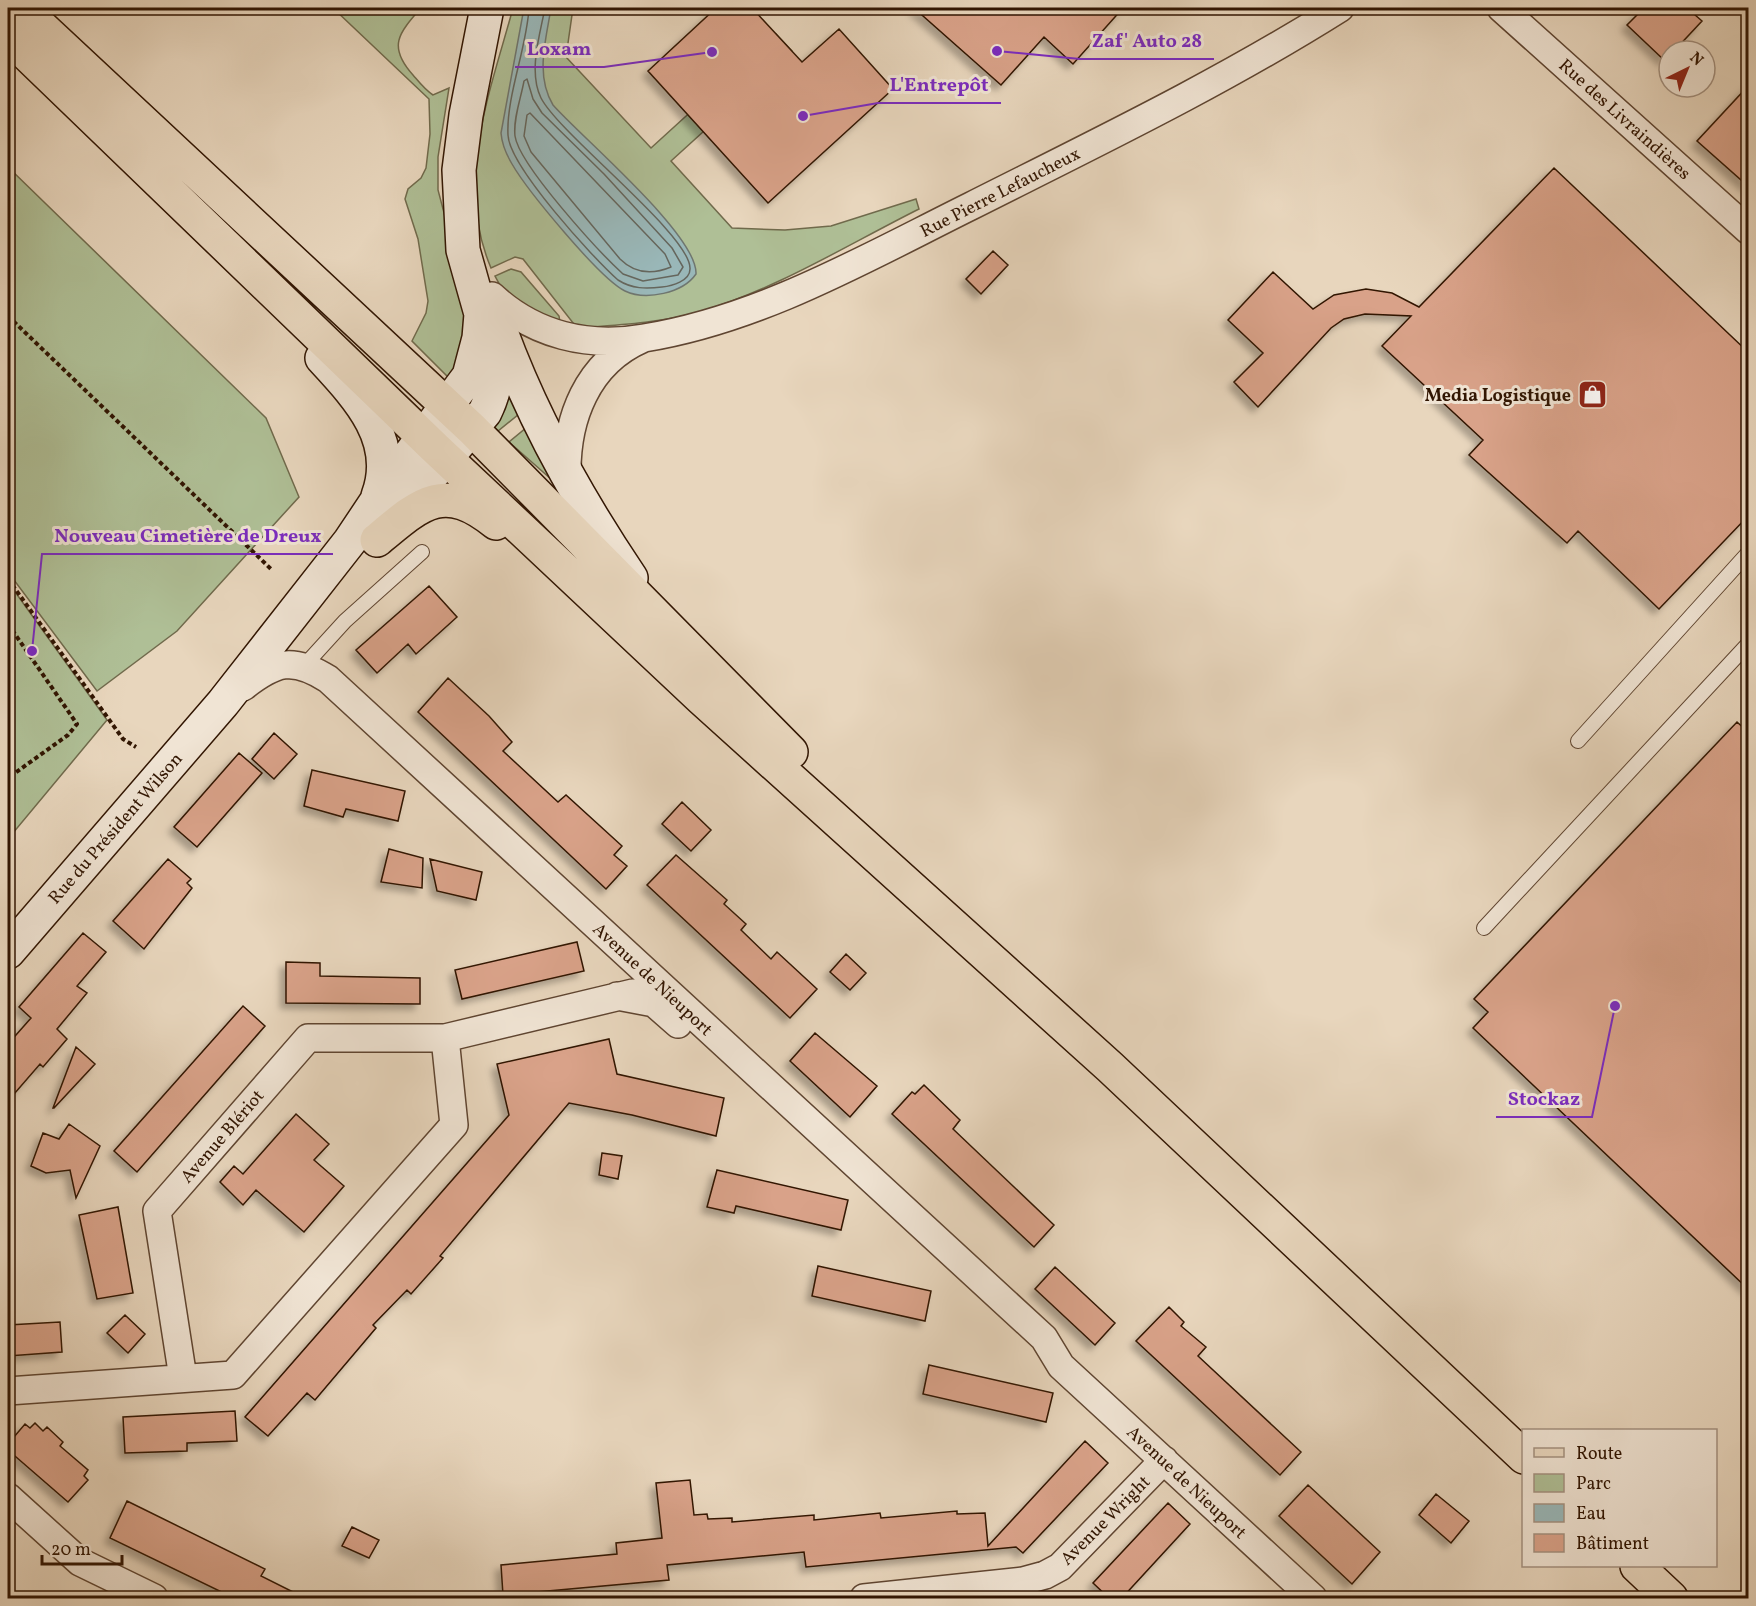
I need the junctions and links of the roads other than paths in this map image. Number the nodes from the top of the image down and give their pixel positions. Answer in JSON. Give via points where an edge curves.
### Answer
{"nodes":[{"id":1,"x":21,"y":8,"type":"edge"},
{"id":2,"x":487,"y":8,"type":"edge"},
{"id":3,"x":1340,"y":8,"type":"edge"},
{"id":4,"x":1501,"y":8,"type":"edge"},
{"id":5,"x":8,"y":36,"type":"edge"},
{"id":6,"x":169,"y":191,"type":"junction"},
{"id":7,"x":462,"y":219,"type":"junction"},
{"id":8,"x":1749,"y":230,"type":"edge"},
{"id":9,"x":495,"y":311,"type":"junction"},
{"id":10,"x":643,"y":339,"type":"junction"},
{"id":11,"x":448,"y":406,"type":"junction"},
{"id":12,"x":472,"y":429,"type":"junction"},
{"id":13,"x":435,"y":448,"type":"junction"},
{"id":14,"x":567,"y":475,"type":"junction"},
{"id":15,"x":375,"y":504,"type":"junction"},
{"id":16,"x":377,"y":540,"type":"junction"},
{"id":17,"x":422,"y":552,"type":"dead end"},
{"id":18,"x":1749,"y":553,"type":"edge"},
{"id":19,"x":654,"y":611,"type":"junction"},
{"id":20,"x":1749,"y":644,"type":"edge"},
{"id":21,"x":304,"y":666,"type":"junction"},
{"id":22,"x":702,"y":699,"type":"junction"},
{"id":23,"x":223,"y":703,"type":"junction"},
{"id":24,"x":1578,"y":741,"type":"dead end"},
{"id":25,"x":1484,"y":928,"type":"dead end"},
{"id":26,"x":966,"y":939,"type":"junction"},
{"id":27,"x":8,"y":952,"type":"edge"},
{"id":28,"x":661,"y":987,"type":"junction"},
{"id":29,"x":617,"y":996,"type":"junction"},
{"id":30,"x":446,"y":1038,"type":"junction"},
{"id":31,"x":1061,"y":1366,"type":"junction"},
{"id":32,"x":183,"y":1378,"type":"junction"},
{"id":33,"x":8,"y":1391,"type":"edge"},
{"id":34,"x":1522,"y":1455,"type":"edge"},
{"id":35,"x":1164,"y":1460,"type":"junction"},
{"id":36,"x":8,"y":1497,"type":"edge"},
{"id":37,"x":1638,"y":1567,"type":"edge"},
{"id":38,"x":154,"y":1599,"type":"edge"},
{"id":39,"x":864,"y":1599,"type":"edge"},
{"id":40,"x":1313,"y":1599,"type":"edge"},
{"id":41,"x":1671,"y":1599,"type":"edge"}],
"edges":[{"from":1,"to":11,"type":"main road"},
{"from":2,"to":7,"type":"main road","via":[[461,149]]},
{"from":3,"to":10,"type":"street","name":"Rue Pierre Lefaucheux","via":[[1181,101],[844,269],[730,317]]},
{"from":4,"to":8,"type":"street","name":"Rue des Livraindières"},
{"from":5,"to":6,"type":"main road"},
{"from":6,"to":13,"type":"main road"},
{"from":6,"to":15,"type":"main road","via":[[346,383],[368,412],[383,455]]},
{"from":7,"to":9,"type":"main road"},
{"from":7,"to":11,"type":"main road","via":[[463,250],[481,321],[472,368]]},
{"from":9,"to":10,"type":"street","via":[[561,336],[594,341]]},
{"from":9,"to":12,"type":"main road","via":[[498,357],[491,398]]},
{"from":9,"to":14,"type":"main road","via":[[512,361]]},
{"from":10,"to":14,"type":"street","via":[[614,355],[588,385],[569,436]]},
{"from":11,"to":12,"type":"main road"},
{"from":11,"to":13,"type":"main road"},
{"from":12,"to":13,"type":"main road"},
{"from":12,"to":19,"type":"main road"},
{"from":13,"to":15,"type":"main road"},
{"from":13,"to":16,"type":"main road"},
{"from":13,"to":22,"type":"main road"},
{"from":14,"to":19,"type":"main road"},
{"from":15,"to":23,"type":"main road"},
{"from":16,"to":22,"type":"main road","via":[[428,501],[450,499],[474,507]]},
{"from":16,"to":23,"type":"main road","via":[[290,640]]},
{"from":17,"to":21,"type":"lane","via":[[345,621]]},
{"from":18,"to":24,"type":"lane"},
{"from":19,"to":26,"type":"main road","via":[[864,825]]},
{"from":20,"to":25,"type":"lane"},
{"from":21,"to":23,"type":"street","via":[[286,664],[269,668]]},
{"from":21,"to":28,"type":"street","name":"Avenue de Nieuport","via":[[328,679]]},
{"from":22,"to":26,"type":"main road"},
{"from":23,"to":27,"type":"main road","name":"Rue du Président Wilson"},
{"from":26,"to":34,"type":"main road","via":[[1110,1066]]},
{"from":28,"to":29,"type":"street","name":"Avenue Blériot"},
{"from":28,"to":31,"type":"street","name":"Avenue de Nieuport","via":[[1044,1338]]},
{"from":29,"to":30,"type":"street","name":"Avenue Blériot"},
{"from":29,"to":31,"type":"street","name":"Avenue de Nieuport","via":[[654,1003],[1038,1354]]},
{"from":30,"to":32,"type":"street","via":[[454,1125],[233,1375]]},
{"from":30,"to":32,"type":"street","name":"Avenue Blériot","via":[[308,1038],[157,1212]]},
{"from":31,"to":35,"type":"street","name":"Avenue de Nieuport"},
{"from":32,"to":33,"type":"street"},
{"from":35,"to":39,"type":"street","name":"Avenue Wright","via":[[1075,1552],[1045,1575],[1023,1581]]},
{"from":35,"to":40,"type":"street","name":"Avenue de Nieuport"},
{"from":36,"to":38,"type":"street","via":[[80,1562]]},
{"from":37,"to":41,"type":"main road"}]}
